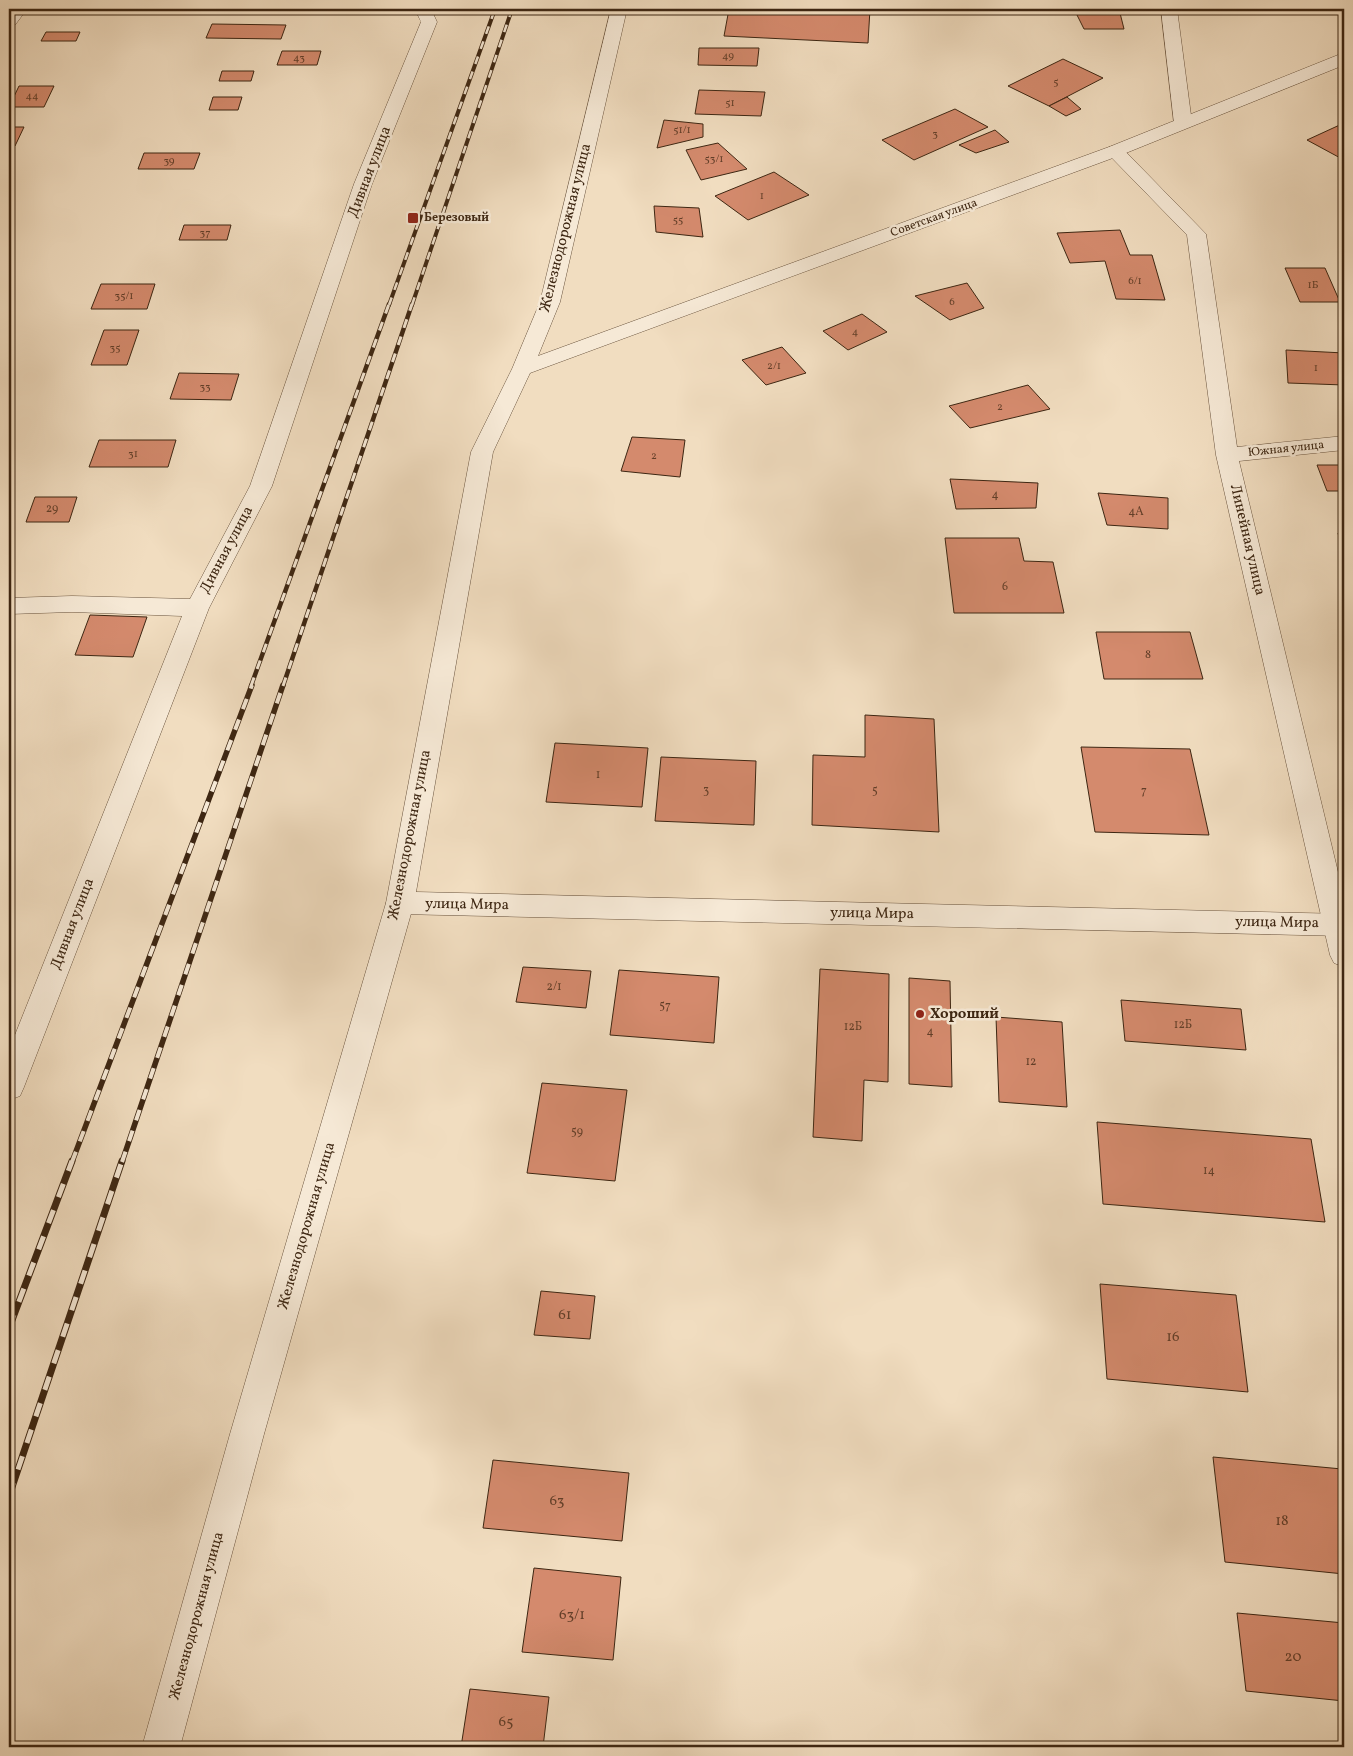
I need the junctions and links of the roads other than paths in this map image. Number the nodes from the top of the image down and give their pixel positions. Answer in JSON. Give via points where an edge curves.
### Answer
{"nodes":[{"id":1,"x":19,"y":9,"type":"edge"},
{"id":2,"x":423,"y":9,"type":"edge"},
{"id":3,"x":619,"y":9,"type":"edge"},
{"id":4,"x":1169,"y":9,"type":"edge"},
{"id":5,"x":9,"y":22,"type":"edge"},
{"id":6,"x":1344,"y":59,"type":"edge"},
{"id":7,"x":1183,"y":123,"type":"junction"},
{"id":8,"x":1115,"y":152,"type":"junction"},
{"id":9,"x":522,"y":369,"type":"junction"},
{"id":10,"x":1344,"y":443,"type":"edge"},
{"id":11,"x":1227,"y":455,"type":"junction"},
{"id":12,"x":9,"y":606,"type":"edge"},
{"id":13,"x":197,"y":608,"type":"junction"},
{"id":14,"x":400,"y":903,"type":"junction"},
{"id":15,"x":1341,"y":925,"type":"edge"},
{"id":16,"x":1344,"y":955,"type":"edge"},
{"id":17,"x":9,"y":1087,"type":"edge"},
{"id":18,"x":161,"y":1747,"type":"edge"}],
"edges":[{"from":1,"to":5,"type":"street"},
{"from":2,"to":13,"type":"street","name":"Дивная улица","via":[[429,22],[363,184],[260,486]]},
{"from":3,"to":9,"type":"street","name":"Железнодорожная улица","via":[[550,302]]},
{"from":4,"to":7,"type":"street"},
{"from":6,"to":7,"type":"street","name":"Советская улица"},
{"from":7,"to":8,"type":"street","name":"Советская улица"},
{"from":8,"to":9,"type":"street","name":"Советская улица"},
{"from":8,"to":11,"type":"street","name":"Линейная улица","via":[[1196,234]]},
{"from":9,"to":14,"type":"street","name":"Железнодорожная улица","via":[[482,452]]},
{"from":10,"to":11,"type":"street","name":"Южная улица"},
{"from":11,"to":15,"type":"street","name":"Линейная улица"},
{"from":12,"to":13,"type":"street","via":[[72,604]]},
{"from":13,"to":17,"type":"street","name":"Дивная улица"},
{"from":14,"to":15,"type":"street","name":"улица Мира"},
{"from":14,"to":18,"type":"street","name":"Железнодорожная улица"},
{"from":15,"to":16,"type":"street","name":"Линейная улица"}]}
